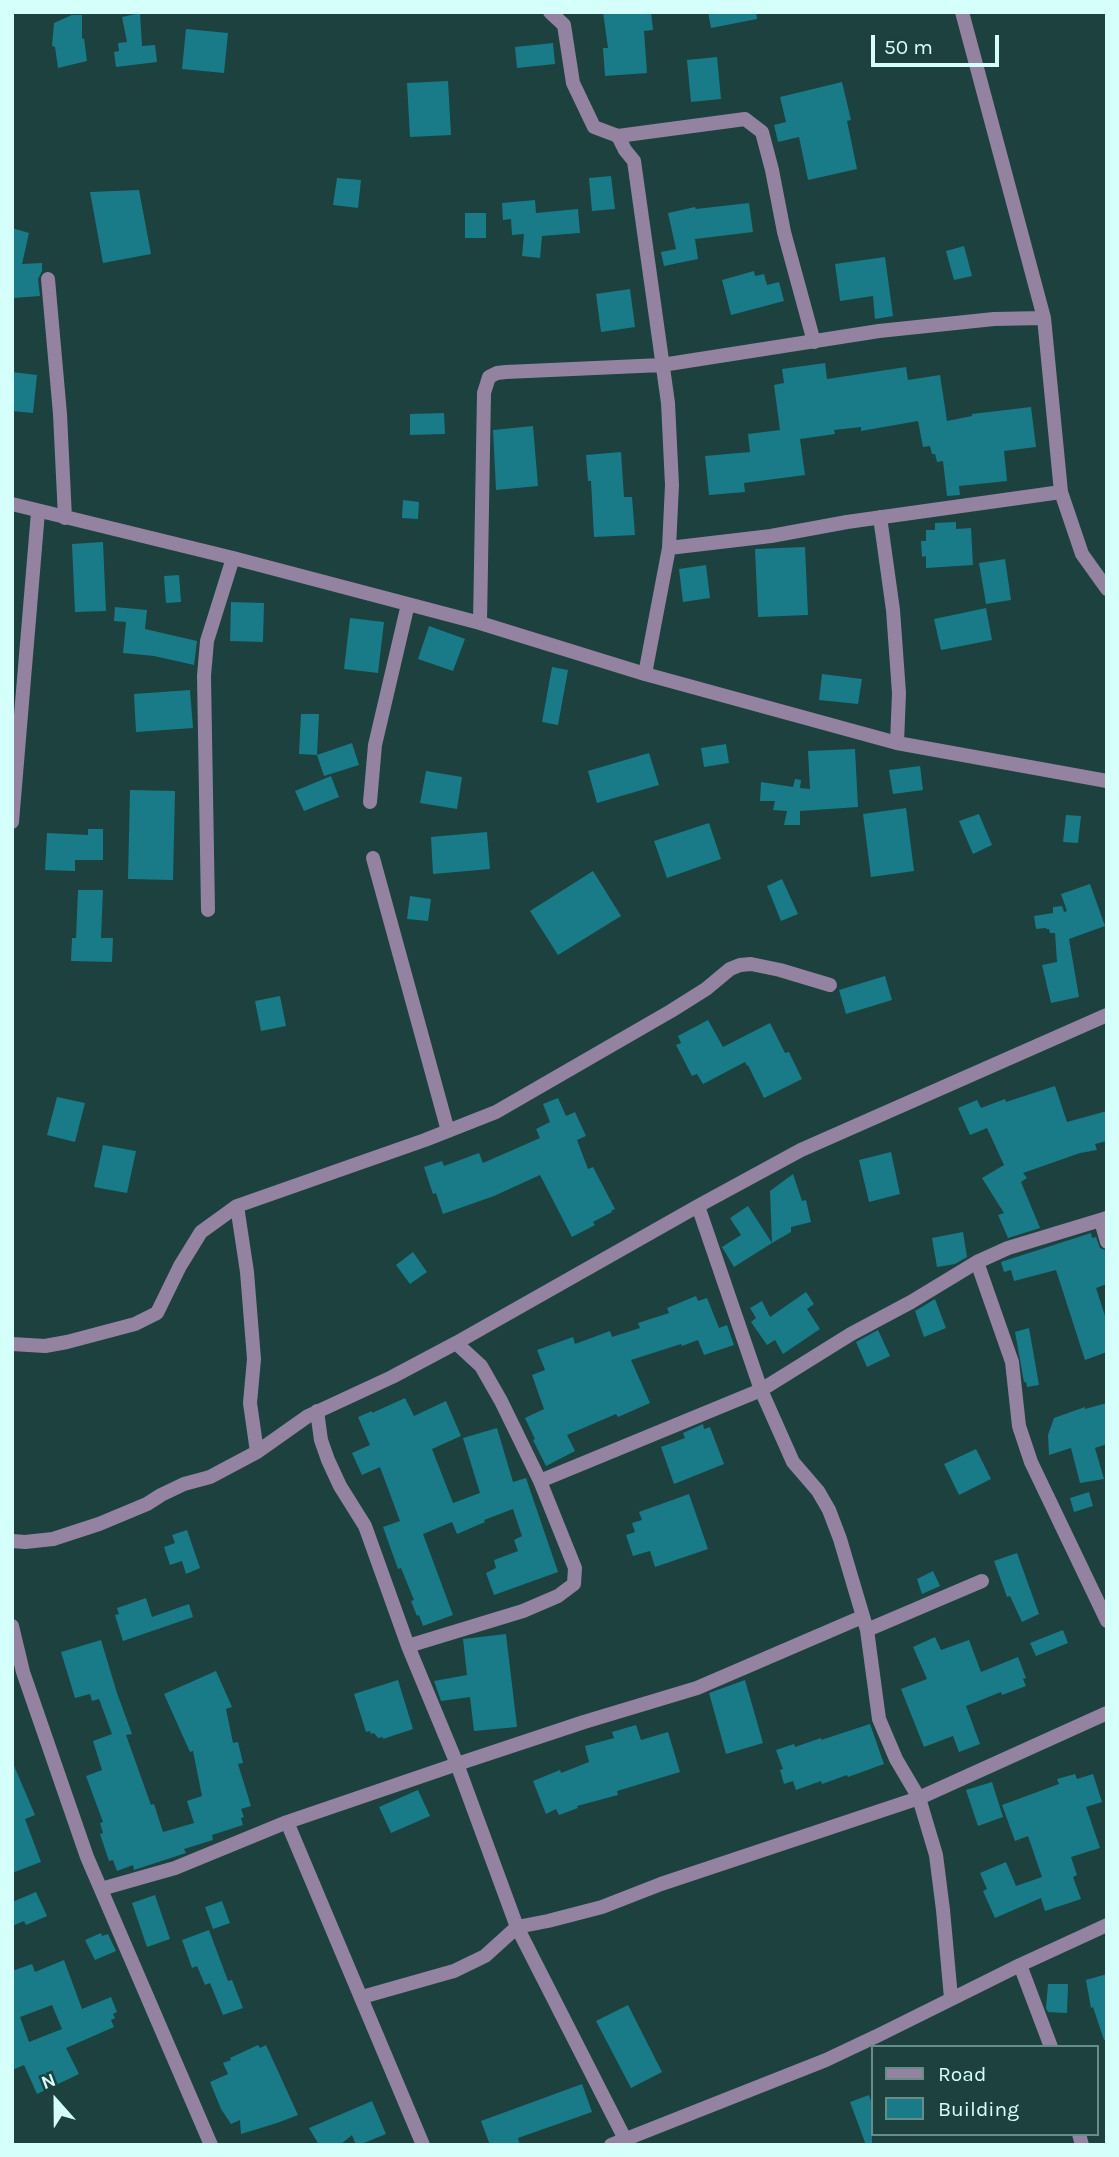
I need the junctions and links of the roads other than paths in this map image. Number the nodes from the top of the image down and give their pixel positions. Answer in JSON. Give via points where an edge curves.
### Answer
{"nodes":[{"id":1,"x":550,"y":12,"type":"edge"},
{"id":2,"x":962,"y":12,"type":"edge"},
{"id":3,"x":618,"y":136,"type":"junction"},
{"id":4,"x":48,"y":279,"type":"dead end"},
{"id":5,"x":1044,"y":318,"type":"junction"},
{"id":6,"x":814,"y":342,"type":"junction"},
{"id":7,"x":662,"y":365,"type":"junction"},
{"id":8,"x":1061,"y":492,"type":"junction"},
{"id":9,"x":12,"y":505,"type":"edge"},
{"id":10,"x":38,"y":512,"type":"junction"},
{"id":11,"x":880,"y":517,"type":"junction"},
{"id":12,"x":65,"y":518,"type":"junction"},
{"id":13,"x":669,"y":548,"type":"junction"},
{"id":14,"x":233,"y":558,"type":"junction"},
{"id":15,"x":1107,"y":589,"type":"edge"},
{"id":16,"x":408,"y":604,"type":"junction"},
{"id":17,"x":480,"y":623,"type":"junction"},
{"id":18,"x":645,"y":674,"type":"junction"},
{"id":19,"x":897,"y":743,"type":"junction"},
{"id":20,"x":1107,"y":781,"type":"edge"},
{"id":21,"x":370,"y":802,"type":"dead end"},
{"id":22,"x":12,"y":822,"type":"edge"},
{"id":23,"x":373,"y":858,"type":"dead end"},
{"id":24,"x":208,"y":910,"type":"dead end"},
{"id":25,"x":830,"y":985,"type":"dead end"},
{"id":26,"x":1107,"y":1015,"type":"edge"},
{"id":27,"x":448,"y":1131,"type":"junction"},
{"id":28,"x":237,"y":1206,"type":"junction"},
{"id":29,"x":698,"y":1206,"type":"junction"},
{"id":30,"x":1104,"y":1219,"type":"edge"},
{"id":31,"x":1107,"y":1242,"type":"edge"},
{"id":32,"x":977,"y":1262,"type":"junction"},
{"id":33,"x":456,"y":1343,"type":"junction"},
{"id":34,"x":12,"y":1344,"type":"edge"},
{"id":35,"x":761,"y":1390,"type":"junction"},
{"id":36,"x":317,"y":1411,"type":"junction"},
{"id":37,"x":257,"y":1452,"type":"junction"},
{"id":38,"x":540,"y":1480,"type":"junction"},
{"id":39,"x":12,"y":1541,"type":"edge"},
{"id":40,"x":982,"y":1581,"type":"dead end"},
{"id":41,"x":1107,"y":1621,"type":"edge"},
{"id":42,"x":864,"y":1624,"type":"junction"},
{"id":43,"x":12,"y":1626,"type":"edge"},
{"id":44,"x":408,"y":1646,"type":"junction"},
{"id":45,"x":1107,"y":1713,"type":"edge"},
{"id":46,"x":457,"y":1764,"type":"junction"},
{"id":47,"x":919,"y":1798,"type":"junction"},
{"id":48,"x":287,"y":1822,"type":"junction"},
{"id":49,"x":101,"y":1889,"type":"junction"},
{"id":50,"x":1107,"y":1925,"type":"edge"},
{"id":51,"x":517,"y":1927,"type":"junction"},
{"id":52,"x":1020,"y":1965,"type":"junction"},
{"id":53,"x":362,"y":1997,"type":"junction"},
{"id":54,"x":951,"y":1998,"type":"junction"},
{"id":55,"x":1050,"y":2045,"type":"edge"},
{"id":56,"x":625,"y":2139,"type":"junction"},
{"id":57,"x":211,"y":2145,"type":"edge"},
{"id":58,"x":423,"y":2145,"type":"edge"},
{"id":59,"x":611,"y":2145,"type":"edge"}],
"edges":[{"from":1,"to":3,"type":"street","via":[[564,25],[573,83],[594,127]]},
{"from":2,"to":5,"type":"street"},
{"from":3,"to":6,"type":"street","via":[[746,119],[762,132]]},
{"from":3,"to":7,"type":"street","via":[[634,161]]},
{"from":4,"to":12,"type":"street"},
{"from":5,"to":6,"type":"street","via":[[993,319]]},
{"from":5,"to":8,"type":"street"},
{"from":6,"to":7,"type":"street"},
{"from":7,"to":13,"type":"street","via":[[673,485]]},
{"from":7,"to":17,"type":"street","via":[[506,372],[489,377],[484,393]]},
{"from":8,"to":11,"type":"street"},
{"from":8,"to":15,"type":"street","via":[[1082,554]]},
{"from":9,"to":10,"type":"street"},
{"from":10,"to":12,"type":"street"},
{"from":10,"to":22,"type":"street"},
{"from":11,"to":13,"type":"street"},
{"from":11,"to":19,"type":"street","via":[[893,610],[899,693]]},
{"from":12,"to":14,"type":"street"},
{"from":13,"to":18,"type":"street"},
{"from":14,"to":16,"type":"street"},
{"from":14,"to":24,"type":"street","via":[[207,641],[205,667]]},
{"from":16,"to":17,"type":"street"},
{"from":16,"to":21,"type":"street","via":[[376,745]]},
{"from":17,"to":18,"type":"street"},
{"from":18,"to":19,"type":"street"},
{"from":19,"to":20,"type":"street"},
{"from":23,"to":27,"type":"street"},
{"from":25,"to":27,"type":"street","via":[[780,970],[740,965],[533,1091]]},
{"from":26,"to":29,"type":"street","via":[[801,1150]]},
{"from":27,"to":28,"type":"street"},
{"from":28,"to":34,"type":"street","via":[[201,1232],[158,1313],[67,1342]]},
{"from":28,"to":37,"type":"street","via":[[247,1272],[254,1359],[250,1403]]},
{"from":29,"to":33,"type":"street"},
{"from":29,"to":35,"type":"street"},
{"from":30,"to":31,"type":"street"},
{"from":30,"to":32,"type":"street"},
{"from":32,"to":35,"type":"street"},
{"from":32,"to":41,"type":"street","via":[[1012,1362],[1019,1426],[1031,1462]]},
{"from":33,"to":36,"type":"street"},
{"from":33,"to":38,"type":"street","via":[[491,1381]]},
{"from":35,"to":38,"type":"street"},
{"from":35,"to":42,"type":"street","via":[[793,1462],[829,1510]]},
{"from":36,"to":37,"type":"street"},
{"from":36,"to":44,"type":"street","via":[[328,1460],[365,1526]]},
{"from":37,"to":39,"type":"street","via":[[99,1524],[54,1539]]},
{"from":38,"to":44,"type":"street","via":[[575,1568],[574,1584],[523,1611]]},
{"from":40,"to":42,"type":"street"},
{"from":42,"to":46,"type":"street","via":[[697,1688]]},
{"from":42,"to":47,"type":"street","via":[[879,1719]]},
{"from":43,"to":49,"type":"street","via":[[23,1672]]},
{"from":44,"to":46,"type":"street"},
{"from":45,"to":47,"type":"street"},
{"from":46,"to":48,"type":"street"},
{"from":46,"to":51,"type":"street"},
{"from":47,"to":51,"type":"street","via":[[602,1907]]},
{"from":47,"to":54,"type":"street","via":[[936,1855]]},
{"from":48,"to":49,"type":"street","via":[[175,1868]]},
{"from":48,"to":53,"type":"street"},
{"from":49,"to":57,"type":"street"},
{"from":50,"to":52,"type":"street"},
{"from":51,"to":53,"type":"street","via":[[485,1956],[454,1971]]},
{"from":51,"to":56,"type":"street"},
{"from":52,"to":54,"type":"street"},
{"from":52,"to":55,"type":"street"},
{"from":53,"to":58,"type":"street"},
{"from":54,"to":56,"type":"street","via":[[826,2060]]},
{"from":56,"to":59,"type":"street"}]}
